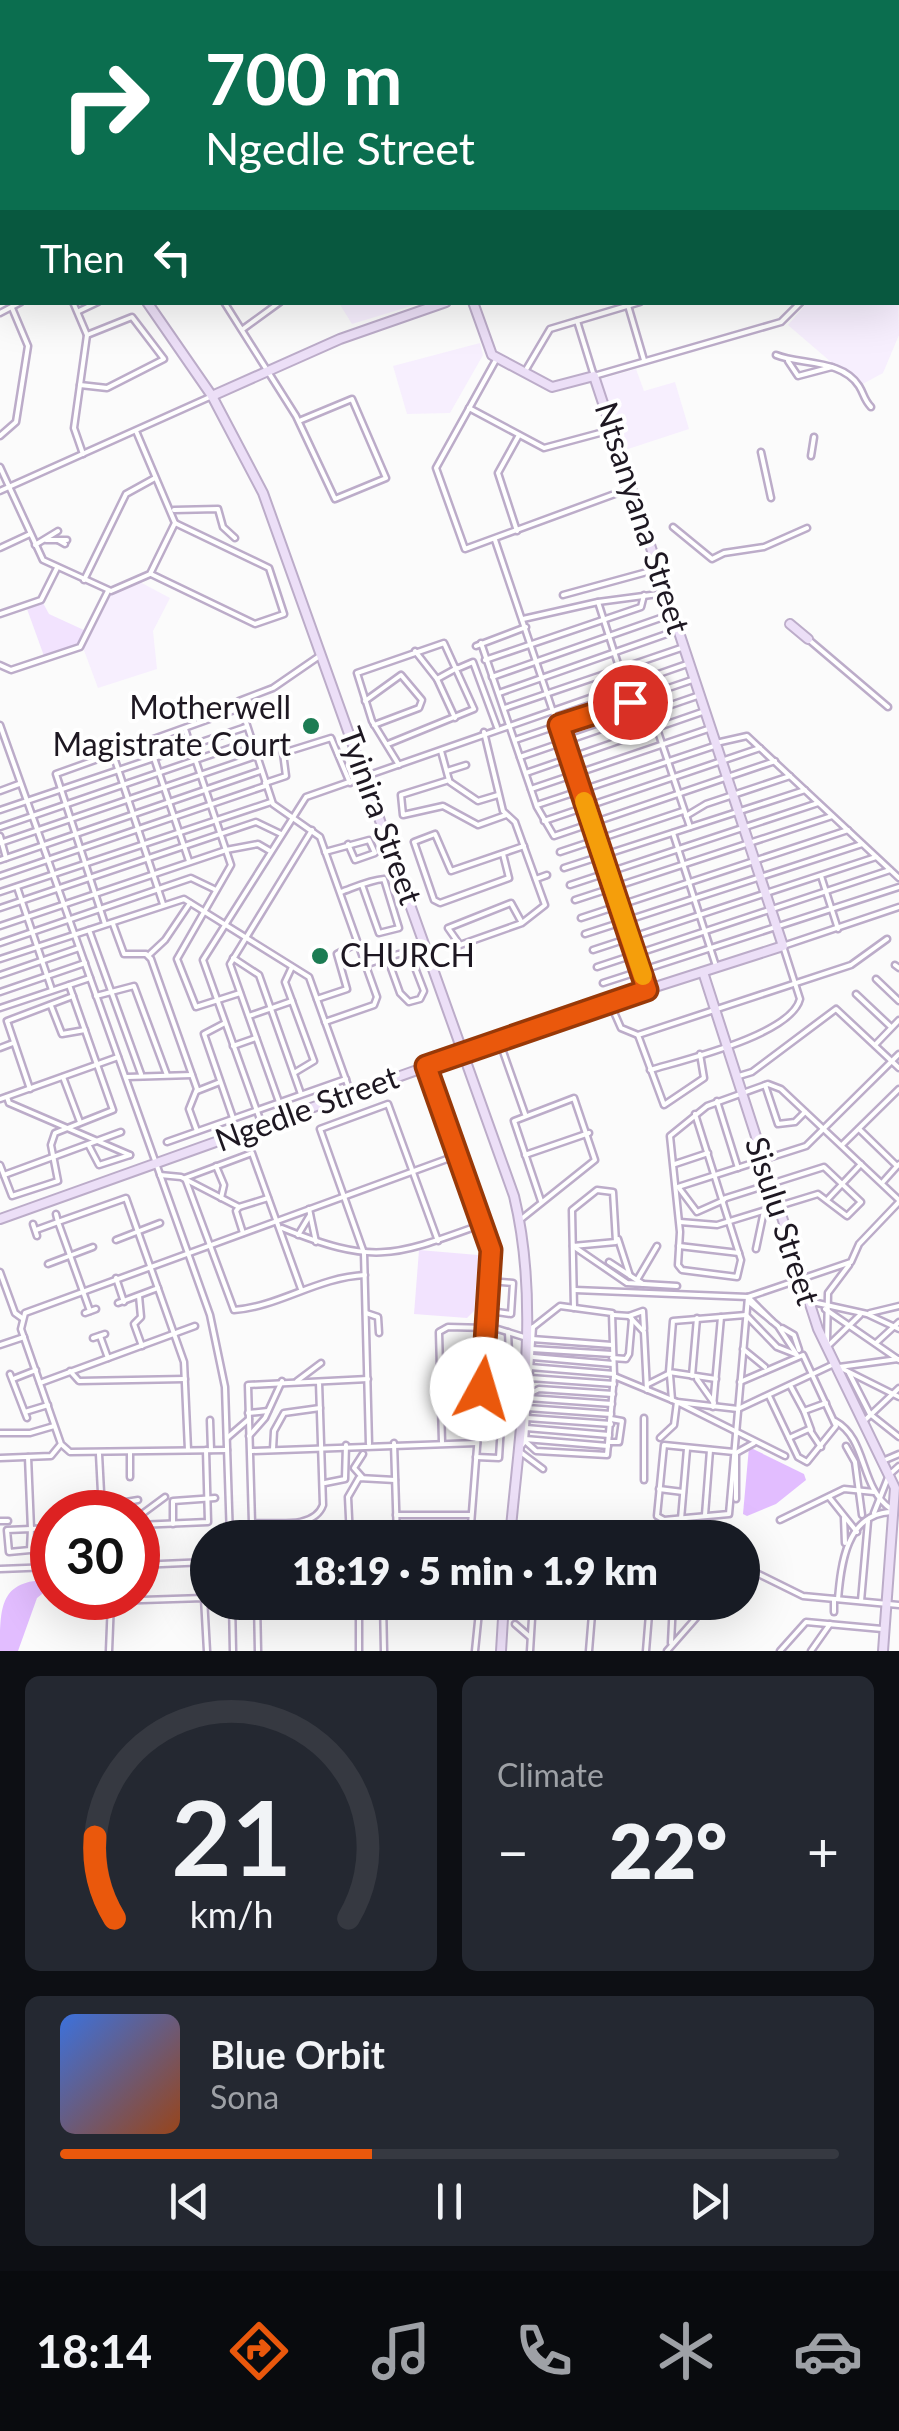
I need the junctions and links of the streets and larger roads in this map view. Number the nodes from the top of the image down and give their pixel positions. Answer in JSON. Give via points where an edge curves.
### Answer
{"nodes":[{"id":1,"x":16,"y":305,"type":"edge"},
{"id":2,"x":74,"y":305,"type":"edge"},
{"id":3,"x":92,"y":305,"type":"edge"},
{"id":4,"x":149,"y":305,"type":"edge"},
{"id":5,"x":226,"y":305,"type":"edge"},
{"id":6,"x":276,"y":305,"type":"edge"},
{"id":7,"x":430,"y":305,"type":"edge"},
{"id":8,"x":474,"y":305,"type":"edge"},
{"id":9,"x":624,"y":305,"type":"edge"},
{"id":10,"x":627,"y":305,"type":"edge"},
{"id":11,"x":798,"y":305,"type":"edge"},
{"id":12,"x":12,"y":308,"type":"junction"},
{"id":13,"x":77,"y":312,"type":"junction"},
{"id":14,"x":0,"y":314,"type":"edge"},
{"id":15,"x":577,"y":320,"type":"junction"},
{"id":16,"x":242,"y":329,"type":"junction"},
{"id":17,"x":87,"y":334,"type":"junction"},
{"id":18,"x":776,"y":355,"type":"dead end"},
{"id":19,"x":497,"y":358,"type":"junction"},
{"id":20,"x":788,"y":361,"type":"junction"},
{"id":21,"x":644,"y":362,"type":"junction"},
{"id":22,"x":832,"y":367,"type":"junction"},
{"id":23,"x":270,"y":370,"type":"junction"},
{"id":24,"x":524,"y":373,"type":"junction"},
{"id":25,"x":594,"y":376,"type":"junction"},
{"id":26,"x":80,"y":386,"type":"junction"},
{"id":27,"x":212,"y":396,"type":"junction"},
{"id":28,"x":469,"y":408,"type":"junction"},
{"id":29,"x":870,"y":408,"type":"dead end"},
{"id":30,"x":299,"y":421,"type":"junction"},
{"id":31,"x":136,"y":430,"type":"junction"},
{"id":32,"x":612,"y":430,"type":"junction"},
{"id":33,"x":518,"y":435,"type":"junction"},
{"id":34,"x":0,"y":436,"type":"edge"},
{"id":35,"x":814,"y":437,"type":"dead end"},
{"id":36,"x":761,"y":452,"type":"dead end"},
{"id":37,"x":83,"y":454,"type":"junction"},
{"id":38,"x":812,"y":456,"type":"dead end"},
{"id":39,"x":0,"y":467,"type":"edge"},
{"id":40,"x":157,"y":477,"type":"junction"},
{"id":41,"x":9,"y":487,"type":"junction"},
{"id":42,"x":631,"y":488,"type":"junction"},
{"id":43,"x":0,"y":491,"type":"edge"},
{"id":44,"x":771,"y":498,"type":"dead end"},
{"id":45,"x":171,"y":510,"type":"junction"},
{"id":46,"x":175,"y":522,"type":"junction"},
{"id":47,"x":673,"y":527,"type":"dead end"},
{"id":48,"x":807,"y":528,"type":"dead end"},
{"id":49,"x":58,"y":530,"type":"dead end"},
{"id":50,"x":517,"y":531,"type":"junction"},
{"id":51,"x":30,"y":534,"type":"junction"},
{"id":52,"x":235,"y":538,"type":"dead end"},
{"id":53,"x":46,"y":540,"type":"junction"},
{"id":54,"x":495,"y":540,"type":"junction"},
{"id":55,"x":66,"y":542,"type":"dead end"},
{"id":56,"x":35,"y":546,"type":"junction"},
{"id":57,"x":0,"y":548,"type":"edge"},
{"id":58,"x":57,"y":568,"type":"junction"},
{"id":59,"x":658,"y":569,"type":"junction"},
{"id":60,"x":150,"y":574,"type":"junction"},
{"id":61,"x":84,"y":580,"type":"junction"},
{"id":62,"x":108,"y":592,"type":"junction"},
{"id":63,"x":666,"y":594,"type":"junction"},
{"id":64,"x":563,"y":595,"type":"dead end"},
{"id":65,"x":644,"y":595,"type":"junction"},
{"id":66,"x":598,"y":602,"type":"junction"},
{"id":67,"x":0,"y":614,"type":"edge"},
{"id":68,"x":674,"y":614,"type":"junction"},
{"id":69,"x":524,"y":619,"type":"junction"},
{"id":70,"x":603,"y":619,"type":"junction"},
{"id":71,"x":790,"y":624,"type":"dead end"},
{"id":72,"x":526,"y":626,"type":"junction"},
{"id":73,"x":679,"y":630,"type":"junction"},
{"id":74,"x":609,"y":636,"type":"junction"},
{"id":75,"x":808,"y":639,"type":"joint"},
{"id":76,"x":532,"y":643,"type":"junction"},
{"id":77,"x":684,"y":646,"type":"junction"},
{"id":78,"x":416,"y":651,"type":"junction"},
{"id":79,"x":615,"y":652,"type":"junction"},
{"id":80,"x":322,"y":654,"type":"junction"},
{"id":81,"x":537,"y":659,"type":"junction"},
{"id":82,"x":486,"y":660,"type":"junction"},
{"id":83,"x":690,"y":662,"type":"junction"},
{"id":84,"x":0,"y":665,"type":"edge"},
{"id":85,"x":620,"y":668,"type":"junction"},
{"id":86,"x":457,"y":669,"type":"junction"},
{"id":87,"x":542,"y":676,"type":"junction"},
{"id":88,"x":492,"y":678,"type":"junction"},
{"id":89,"x":437,"y":679,"type":"junction"},
{"id":90,"x":695,"y":680,"type":"junction"},
{"id":91,"x":625,"y":684,"type":"junction"},
{"id":92,"x":548,"y":692,"type":"junction"},
{"id":93,"x":499,"y":693,"type":"junction"},
{"id":94,"x":646,"y":696,"type":"junction"},
{"id":95,"x":700,"y":696,"type":"junction"},
{"id":96,"x":365,"y":701,"type":"junction"},
{"id":97,"x":630,"y":702,"type":"junction"},
{"id":98,"x":888,"y":706,"type":"dead end"},
{"id":99,"x":240,"y":708,"type":"junction"},
{"id":100,"x":505,"y":708,"type":"junction"},
{"id":101,"x":553,"y":708,"type":"junction"},
{"id":102,"x":706,"y":711,"type":"junction"},
{"id":103,"x":652,"y":712,"type":"junction"},
{"id":104,"x":455,"y":718,"type":"junction"},
{"id":105,"x":509,"y":723,"type":"junction"},
{"id":106,"x":0,"y":725,"type":"edge"},
{"id":107,"x":374,"y":725,"type":"junction"},
{"id":108,"x":559,"y":725,"type":"junction"},
{"id":109,"x":246,"y":727,"type":"junction"},
{"id":110,"x":497,"y":728,"type":"junction"},
{"id":111,"x":657,"y":728,"type":"junction"},
{"id":112,"x":711,"y":728,"type":"junction"},
{"id":113,"x":185,"y":729,"type":"junction"},
{"id":114,"x":484,"y":732,"type":"junction"},
{"id":115,"x":515,"y":740,"type":"junction"},
{"id":116,"x":251,"y":741,"type":"junction"},
{"id":117,"x":565,"y":742,"type":"junction"},
{"id":118,"x":388,"y":744,"type":"junction"},
{"id":119,"x":716,"y":744,"type":"junction"},
{"id":120,"x":663,"y":745,"type":"junction"},
{"id":121,"x":191,"y":746,"type":"junction"},
{"id":122,"x":760,"y":748,"type":"junction"},
{"id":123,"x":440,"y":750,"type":"junction"},
{"id":124,"x":113,"y":754,"type":"junction"},
{"id":125,"x":256,"y":756,"type":"junction"},
{"id":126,"x":520,"y":757,"type":"junction"},
{"id":127,"x":154,"y":758,"type":"junction"},
{"id":128,"x":570,"y":758,"type":"junction"},
{"id":129,"x":196,"y":760,"type":"junction"},
{"id":130,"x":668,"y":761,"type":"junction"},
{"id":131,"x":722,"y":761,"type":"junction"},
{"id":132,"x":774,"y":762,"type":"junction"},
{"id":133,"x":466,"y":765,"type":"dead end"},
{"id":134,"x":400,"y":766,"type":"junction"},
{"id":135,"x":119,"y":770,"type":"junction"},
{"id":136,"x":261,"y":771,"type":"junction"},
{"id":137,"x":447,"y":771,"type":"junction"},
{"id":138,"x":159,"y":772,"type":"junction"},
{"id":139,"x":526,"y":773,"type":"junction"},
{"id":140,"x":201,"y":774,"type":"junction"},
{"id":141,"x":575,"y":774,"type":"junction"},
{"id":142,"x":790,"y":776,"type":"junction"},
{"id":143,"x":673,"y":777,"type":"junction"},
{"id":144,"x":366,"y":778,"type":"junction"},
{"id":145,"x":727,"y":778,"type":"junction"},
{"id":146,"x":449,"y":780,"type":"junction"},
{"id":147,"x":350,"y":783,"type":"junction"},
{"id":148,"x":21,"y":784,"type":"junction"},
{"id":149,"x":124,"y":785,"type":"junction"},
{"id":150,"x":266,"y":785,"type":"junction"},
{"id":151,"x":164,"y":787,"type":"junction"},
{"id":152,"x":530,"y":788,"type":"junction"},
{"id":153,"x":0,"y":790,"type":"edge"},
{"id":154,"x":60,"y":790,"type":"junction"},
{"id":155,"x":206,"y":790,"type":"junction"},
{"id":156,"x":580,"y":790,"type":"junction"},
{"id":157,"x":805,"y":790,"type":"junction"},
{"id":158,"x":498,"y":794,"type":"junction"},
{"id":159,"x":678,"y":794,"type":"junction"},
{"id":160,"x":733,"y":795,"type":"junction"},
{"id":161,"x":128,"y":799,"type":"junction"},
{"id":162,"x":27,"y":801,"type":"junction"},
{"id":163,"x":272,"y":801,"type":"junction"},
{"id":164,"x":170,"y":802,"type":"junction"},
{"id":165,"x":818,"y":803,"type":"junction"},
{"id":166,"x":211,"y":804,"type":"junction"},
{"id":167,"x":64,"y":805,"type":"junction"},
{"id":168,"x":537,"y":805,"type":"junction"},
{"id":169,"x":586,"y":807,"type":"junction"},
{"id":170,"x":0,"y":810,"type":"edge"},
{"id":171,"x":739,"y":812,"type":"junction"},
{"id":172,"x":133,"y":814,"type":"junction"},
{"id":173,"x":506,"y":814,"type":"junction"},
{"id":174,"x":685,"y":814,"type":"junction"},
{"id":175,"x":32,"y":816,"type":"junction"},
{"id":176,"x":832,"y":816,"type":"junction"},
{"id":177,"x":174,"y":817,"type":"junction"},
{"id":178,"x":292,"y":817,"type":"junction"},
{"id":179,"x":69,"y":819,"type":"junction"},
{"id":180,"x":215,"y":819,"type":"junction"},
{"id":181,"x":544,"y":821,"type":"junction"},
{"id":182,"x":592,"y":823,"type":"junction"},
{"id":183,"x":0,"y":827,"type":"edge"},
{"id":184,"x":690,"y":827,"type":"junction"},
{"id":185,"x":744,"y":828,"type":"junction"},
{"id":186,"x":38,"y":830,"type":"junction"},
{"id":187,"x":138,"y":830,"type":"junction"},
{"id":188,"x":312,"y":830,"type":"junction"},
{"id":189,"x":848,"y":830,"type":"junction"},
{"id":190,"x":179,"y":831,"type":"junction"},
{"id":191,"x":220,"y":833,"type":"junction"},
{"id":192,"x":672,"y":833,"type":"junction"},
{"id":193,"x":281,"y":834,"type":"junction"},
{"id":194,"x":74,"y":835,"type":"junction"},
{"id":195,"x":597,"y":839,"type":"junction"},
{"id":196,"x":0,"y":841,"type":"edge"},
{"id":197,"x":143,"y":844,"type":"junction"},
{"id":198,"x":348,"y":844,"type":"junction"},
{"id":199,"x":750,"y":844,"type":"junction"},
{"id":200,"x":862,"y":844,"type":"junction"},
{"id":201,"x":43,"y":846,"type":"junction"},
{"id":202,"x":184,"y":846,"type":"junction"},
{"id":203,"x":524,"y":846,"type":"junction"},
{"id":204,"x":678,"y":849,"type":"junction"},
{"id":205,"x":80,"y":850,"type":"junction"},
{"id":206,"x":226,"y":850,"type":"junction"},
{"id":207,"x":270,"y":852,"type":"junction"},
{"id":208,"x":326,"y":852,"type":"junction"},
{"id":209,"x":560,"y":852,"type":"dead end"},
{"id":210,"x":503,"y":854,"type":"junction"},
{"id":211,"x":603,"y":856,"type":"junction"},
{"id":212,"x":876,"y":857,"type":"junction"},
{"id":213,"x":148,"y":858,"type":"junction"},
{"id":214,"x":3,"y":859,"type":"edge"},
{"id":215,"x":48,"y":860,"type":"junction"},
{"id":216,"x":189,"y":861,"type":"junction"},
{"id":217,"x":755,"y":861,"type":"junction"},
{"id":218,"x":85,"y":864,"type":"junction"},
{"id":219,"x":684,"y":866,"type":"junction"},
{"id":220,"x":564,"y":868,"type":"dead end"},
{"id":221,"x":890,"y":870,"type":"junction"},
{"id":222,"x":152,"y":872,"type":"junction"},
{"id":223,"x":608,"y":872,"type":"junction"},
{"id":224,"x":53,"y":874,"type":"junction"},
{"id":225,"x":548,"y":874,"type":"dead end"},
{"id":226,"x":0,"y":876,"type":"edge"},
{"id":227,"x":821,"y":876,"type":"junction"},
{"id":228,"x":89,"y":878,"type":"junction"},
{"id":229,"x":760,"y":878,"type":"junction"},
{"id":230,"x":899,"y":878,"type":"edge"},
{"id":231,"x":536,"y":879,"type":"junction"},
{"id":232,"x":690,"y":882,"type":"junction"},
{"id":233,"x":362,"y":885,"type":"junction"},
{"id":234,"x":570,"y":885,"type":"dead end"},
{"id":235,"x":17,"y":886,"type":"junction"},
{"id":236,"x":899,"y":887,"type":"edge"},
{"id":237,"x":158,"y":888,"type":"junction"},
{"id":238,"x":614,"y":888,"type":"junction"},
{"id":239,"x":58,"y":889,"type":"junction"},
{"id":240,"x":216,"y":891,"type":"junction"},
{"id":241,"x":0,"y":892,"type":"edge"},
{"id":242,"x":339,"y":892,"type":"junction"},
{"id":243,"x":826,"y":892,"type":"junction"},
{"id":244,"x":94,"y":893,"type":"junction"},
{"id":245,"x":766,"y":894,"type":"junction"},
{"id":246,"x":695,"y":898,"type":"junction"},
{"id":247,"x":575,"y":900,"type":"dead end"},
{"id":248,"x":22,"y":901,"type":"junction"},
{"id":249,"x":190,"y":902,"type":"junction"},
{"id":250,"x":64,"y":904,"type":"junction"},
{"id":251,"x":163,"y":904,"type":"junction"},
{"id":252,"x":619,"y":905,"type":"junction"},
{"id":253,"x":899,"y":907,"type":"edge"},
{"id":254,"x":0,"y":908,"type":"edge"},
{"id":255,"x":100,"y":909,"type":"junction"},
{"id":256,"x":832,"y":909,"type":"junction"},
{"id":257,"x":772,"y":910,"type":"junction"},
{"id":258,"x":204,"y":911,"type":"junction"},
{"id":259,"x":700,"y":915,"type":"junction"},
{"id":260,"x":27,"y":916,"type":"junction"},
{"id":261,"x":581,"y":918,"type":"dead end"},
{"id":262,"x":70,"y":920,"type":"junction"},
{"id":263,"x":625,"y":921,"type":"junction"},
{"id":264,"x":109,"y":923,"type":"junction"},
{"id":265,"x":522,"y":923,"type":"junction"},
{"id":266,"x":225,"y":924,"type":"junction"},
{"id":267,"x":0,"y":926,"type":"edge"},
{"id":268,"x":777,"y":927,"type":"junction"},
{"id":269,"x":838,"y":928,"type":"junction"},
{"id":270,"x":89,"y":930,"type":"junction"},
{"id":271,"x":32,"y":932,"type":"junction"},
{"id":272,"x":706,"y":932,"type":"junction"},
{"id":273,"x":74,"y":934,"type":"junction"},
{"id":274,"x":584,"y":934,"type":"dead end"},
{"id":275,"x":245,"y":938,"type":"junction"},
{"id":276,"x":630,"y":938,"type":"junction"},
{"id":277,"x":887,"y":939,"type":"dead end"},
{"id":278,"x":0,"y":943,"type":"edge"},
{"id":279,"x":357,"y":944,"type":"junction"},
{"id":280,"x":783,"y":946,"type":"junction"},
{"id":281,"x":37,"y":947,"type":"junction"},
{"id":282,"x":80,"y":948,"type":"junction"},
{"id":283,"x":710,"y":948,"type":"junction"},
{"id":284,"x":593,"y":950,"type":"dead end"},
{"id":285,"x":635,"y":954,"type":"junction"},
{"id":286,"x":149,"y":955,"type":"junction"},
{"id":287,"x":232,"y":958,"type":"junction"},
{"id":288,"x":388,"y":958,"type":"junction"},
{"id":289,"x":0,"y":959,"type":"edge"},
{"id":290,"x":42,"y":961,"type":"junction"},
{"id":291,"x":85,"y":963,"type":"junction"},
{"id":292,"x":365,"y":965,"type":"junction"},
{"id":293,"x":292,"y":967,"type":"junction"},
{"id":294,"x":598,"y":967,"type":"dead end"},
{"id":295,"x":717,"y":967,"type":"junction"},
{"id":296,"x":641,"y":970,"type":"junction"},
{"id":297,"x":703,"y":972,"type":"junction"},
{"id":298,"x":0,"y":976,"type":"edge"},
{"id":299,"x":47,"y":976,"type":"junction"},
{"id":300,"x":90,"y":978,"type":"junction"},
{"id":301,"x":876,"y":979,"type":"dead end"},
{"id":302,"x":603,"y":983,"type":"dead end"},
{"id":303,"x":795,"y":984,"type":"junction"},
{"id":304,"x":70,"y":985,"type":"junction"},
{"id":305,"x":52,"y":990,"type":"junction"},
{"id":306,"x":647,"y":990,"type":"junction"},
{"id":307,"x":0,"y":992,"type":"edge"},
{"id":308,"x":112,"y":992,"type":"junction"},
{"id":309,"x":240,"y":992,"type":"junction"},
{"id":310,"x":856,"y":994,"type":"dead end"},
{"id":311,"x":73,"y":996,"type":"junction"},
{"id":312,"x":96,"y":996,"type":"junction"},
{"id":313,"x":317,"y":999,"type":"junction"},
{"id":314,"x":218,"y":1001,"type":"junction"},
{"id":315,"x":292,"y":1001,"type":"junction"},
{"id":316,"x":899,"y":1001,"type":"edge"},
{"id":317,"x":609,"y":1002,"type":"junction"},
{"id":318,"x":50,"y":1004,"type":"junction"},
{"id":319,"x":0,"y":1008,"type":"edge"},
{"id":320,"x":270,"y":1008,"type":"junction"},
{"id":321,"x":715,"y":1009,"type":"junction"},
{"id":322,"x":249,"y":1016,"type":"junction"},
{"id":323,"x":899,"y":1020,"type":"edge"},
{"id":324,"x":325,"y":1022,"type":"junction"},
{"id":325,"x":225,"y":1023,"type":"junction"},
{"id":326,"x":892,"y":1027,"type":"junction"},
{"id":327,"x":85,"y":1030,"type":"junction"},
{"id":328,"x":638,"y":1036,"type":"junction"},
{"id":329,"x":256,"y":1038,"type":"junction"},
{"id":330,"x":499,"y":1041,"type":"junction"},
{"id":331,"x":13,"y":1043,"type":"junction"},
{"id":332,"x":875,"y":1044,"type":"junction"},
{"id":333,"x":234,"y":1046,"type":"junction"},
{"id":334,"x":726,"y":1046,"type":"junction"},
{"id":335,"x":0,"y":1048,"type":"edge"},
{"id":336,"x":464,"y":1053,"type":"junction"},
{"id":337,"x":700,"y":1054,"type":"junction"},
{"id":338,"x":899,"y":1054,"type":"edge"},
{"id":339,"x":118,"y":1057,"type":"junction"},
{"id":340,"x":890,"y":1063,"type":"junction"},
{"id":341,"x":97,"y":1064,"type":"junction"},
{"id":342,"x":426,"y":1066,"type":"junction"},
{"id":343,"x":899,"y":1068,"type":"edge"},
{"id":344,"x":649,"y":1071,"type":"junction"},
{"id":345,"x":294,"y":1073,"type":"junction"},
{"id":346,"x":141,"y":1074,"type":"junction"},
{"id":347,"x":192,"y":1074,"type":"junction"},
{"id":348,"x":167,"y":1075,"type":"junction"},
{"id":349,"x":63,"y":1076,"type":"junction"},
{"id":350,"x":125,"y":1077,"type":"junction"},
{"id":351,"x":735,"y":1077,"type":"junction"},
{"id":352,"x":890,"y":1077,"type":"dead end"},
{"id":353,"x":346,"y":1079,"type":"junction"},
{"id":354,"x":220,"y":1082,"type":"junction"},
{"id":355,"x":765,"y":1085,"type":"junction"},
{"id":356,"x":30,"y":1089,"type":"junction"},
{"id":357,"x":899,"y":1089,"type":"edge"},
{"id":358,"x":197,"y":1090,"type":"junction"},
{"id":359,"x":301,"y":1094,"type":"junction"},
{"id":360,"x":350,"y":1094,"type":"junction"},
{"id":361,"x":740,"y":1094,"type":"junction"},
{"id":362,"x":893,"y":1095,"type":"junction"},
{"id":363,"x":2,"y":1098,"type":"edge"},
{"id":364,"x":717,"y":1101,"type":"junction"},
{"id":365,"x":899,"y":1101,"type":"edge"},
{"id":366,"x":279,"y":1102,"type":"junction"},
{"id":367,"x":257,"y":1110,"type":"junction"},
{"id":368,"x":805,"y":1112,"type":"junction"},
{"id":369,"x":525,"y":1114,"type":"junction"},
{"id":370,"x":695,"y":1114,"type":"junction"},
{"id":371,"x":233,"y":1118,"type":"junction"},
{"id":372,"x":80,"y":1122,"type":"junction"},
{"id":373,"x":262,"y":1125,"type":"junction"},
{"id":374,"x":64,"y":1126,"type":"junction"},
{"id":375,"x":823,"y":1129,"type":"junction"},
{"id":376,"x":859,"y":1129,"type":"junction"},
{"id":377,"x":197,"y":1131,"type":"junction"},
{"id":378,"x":121,"y":1132,"type":"dead end"},
{"id":379,"x":589,"y":1133,"type":"junction"},
{"id":380,"x":97,"y":1140,"type":"junction"},
{"id":381,"x":167,"y":1142,"type":"dead end"},
{"id":382,"x":88,"y":1144,"type":"junction"},
{"id":383,"x":841,"y":1146,"type":"junction"},
{"id":384,"x":708,"y":1152,"type":"junction"},
{"id":385,"x":458,"y":1154,"type":"junction"},
{"id":386,"x":525,"y":1155,"type":"junction"},
{"id":387,"x":54,"y":1157,"type":"junction"},
{"id":388,"x":762,"y":1161,"type":"junction"},
{"id":389,"x":156,"y":1163,"type":"junction"},
{"id":390,"x":861,"y":1164,"type":"junction"},
{"id":391,"x":898,"y":1164,"type":"edge"},
{"id":392,"x":0,"y":1165,"type":"edge"},
{"id":393,"x":673,"y":1165,"type":"junction"},
{"id":394,"x":216,"y":1166,"type":"junction"},
{"id":395,"x":738,"y":1168,"type":"junction"},
{"id":396,"x":413,"y":1172,"type":"junction"},
{"id":397,"x":160,"y":1175,"type":"junction"},
{"id":398,"x":716,"y":1175,"type":"junction"},
{"id":399,"x":4,"y":1176,"type":"junction"},
{"id":400,"x":184,"y":1181,"type":"junction"},
{"id":401,"x":844,"y":1182,"type":"junction"},
{"id":402,"x":770,"y":1184,"type":"junction"},
{"id":403,"x":882,"y":1184,"type":"junction"},
{"id":404,"x":678,"y":1188,"type":"junction"},
{"id":405,"x":345,"y":1197,"type":"junction"},
{"id":406,"x":221,"y":1198,"type":"junction"},
{"id":407,"x":268,"y":1198,"type":"junction"},
{"id":408,"x":723,"y":1199,"type":"junction"},
{"id":409,"x":828,"y":1199,"type":"junction"},
{"id":410,"x":542,"y":1201,"type":"junction"},
{"id":411,"x":899,"y":1201,"type":"edge"},
{"id":412,"x":777,"y":1206,"type":"junction"},
{"id":413,"x":239,"y":1207,"type":"junction"},
{"id":414,"x":764,"y":1210,"type":"junction"},
{"id":415,"x":310,"y":1212,"type":"junction"},
{"id":416,"x":56,"y":1214,"type":"dead end"},
{"id":417,"x":0,"y":1219,"type":"edge"},
{"id":418,"x":520,"y":1220,"type":"junction"},
{"id":419,"x":731,"y":1221,"type":"junction"},
{"id":420,"x":58,"y":1222,"type":"junction"},
{"id":421,"x":680,"y":1222,"type":"junction"},
{"id":422,"x":160,"y":1223,"type":"dead end"},
{"id":423,"x":278,"y":1224,"type":"junction"},
{"id":424,"x":483,"y":1224,"type":"junction"},
{"id":425,"x":35,"y":1230,"type":"dead end"},
{"id":426,"x":138,"y":1232,"type":"junction"},
{"id":427,"x":315,"y":1232,"type":"junction"},
{"id":428,"x":324,"y":1232,"type":"dead end"},
{"id":429,"x":242,"y":1233,"type":"junction"},
{"id":430,"x":298,"y":1234,"type":"junction"},
{"id":431,"x":618,"y":1239,"type":"junction"},
{"id":432,"x":116,"y":1240,"type":"dead end"},
{"id":433,"x":438,"y":1240,"type":"junction"},
{"id":434,"x":316,"y":1242,"type":"junction"},
{"id":435,"x":208,"y":1245,"type":"junction"},
{"id":436,"x":573,"y":1246,"type":"junction"},
{"id":437,"x":657,"y":1246,"type":"dead end"},
{"id":438,"x":679,"y":1246,"type":"junction"},
{"id":439,"x":92,"y":1248,"type":"dead end"},
{"id":440,"x":756,"y":1249,"type":"dead end"},
{"id":441,"x":188,"y":1252,"type":"junction"},
{"id":442,"x":364,"y":1253,"type":"junction"},
{"id":443,"x":741,"y":1253,"type":"junction"},
{"id":444,"x":70,"y":1256,"type":"junction"},
{"id":445,"x":609,"y":1262,"type":"dead end"},
{"id":446,"x":851,"y":1262,"type":"junction"},
{"id":447,"x":48,"y":1264,"type":"dead end"},
{"id":448,"x":151,"y":1266,"type":"junction"},
{"id":449,"x":0,"y":1272,"type":"edge"},
{"id":450,"x":364,"y":1276,"type":"junction"},
{"id":451,"x":630,"y":1276,"type":"junction"},
{"id":452,"x":116,"y":1278,"type":"junction"},
{"id":453,"x":490,"y":1280,"type":"junction"},
{"id":454,"x":636,"y":1280,"type":"junction"},
{"id":455,"x":802,"y":1280,"type":"junction"},
{"id":456,"x":648,"y":1286,"type":"junction"},
{"id":457,"x":677,"y":1286,"type":"dead end"},
{"id":458,"x":158,"y":1288,"type":"junction"},
{"id":459,"x":301,"y":1289,"type":"junction"},
{"id":460,"x":83,"y":1290,"type":"junction"},
{"id":461,"x":575,"y":1290,"type":"junction"},
{"id":462,"x":140,"y":1296,"type":"junction"},
{"id":463,"x":748,"y":1297,"type":"junction"},
{"id":464,"x":808,"y":1301,"type":"junction"},
{"id":465,"x":826,"y":1306,"type":"junction"},
{"id":466,"x":899,"y":1306,"type":"edge"},
{"id":467,"x":574,"y":1308,"type":"junction"},
{"id":468,"x":488,"y":1310,"type":"junction"},
{"id":469,"x":90,"y":1311,"type":"dead end"},
{"id":470,"x":366,"y":1313,"type":"junction"},
{"id":471,"x":866,"y":1314,"type":"junction"},
{"id":472,"x":614,"y":1315,"type":"junction"},
{"id":473,"x":746,"y":1315,"type":"junction"},
{"id":474,"x":721,"y":1316,"type":"junction"},
{"id":475,"x":22,"y":1318,"type":"junction"},
{"id":476,"x":631,"y":1318,"type":"junction"},
{"id":477,"x":697,"y":1318,"type":"junction"},
{"id":478,"x":848,"y":1323,"type":"junction"},
{"id":479,"x":898,"y":1325,"type":"edge"},
{"id":480,"x":195,"y":1326,"type":"dead end"},
{"id":481,"x":488,"y":1327,"type":"junction"},
{"id":482,"x":508,"y":1332,"type":"junction"},
{"id":483,"x":644,"y":1332,"type":"junction"},
{"id":484,"x":379,"y":1333,"type":"dead end"},
{"id":485,"x":175,"y":1334,"type":"junction"},
{"id":486,"x":530,"y":1334,"type":"junction"},
{"id":487,"x":24,"y":1336,"type":"junction"},
{"id":488,"x":100,"y":1336,"type":"dead end"},
{"id":489,"x":613,"y":1336,"type":"junction"},
{"id":490,"x":630,"y":1338,"type":"junction"},
{"id":491,"x":876,"y":1343,"type":"junction"},
{"id":492,"x":0,"y":1344,"type":"edge"},
{"id":493,"x":612,"y":1345,"type":"junction"},
{"id":494,"x":142,"y":1346,"type":"junction"},
{"id":495,"x":826,"y":1347,"type":"junction"},
{"id":496,"x":532,"y":1349,"type":"junction"},
{"id":497,"x":743,"y":1349,"type":"junction"},
{"id":498,"x":3,"y":1353,"type":"dead end"},
{"id":499,"x":509,"y":1354,"type":"dead end"},
{"id":500,"x":797,"y":1355,"type":"junction"},
{"id":501,"x":531,"y":1357,"type":"junction"},
{"id":502,"x":108,"y":1358,"type":"junction"},
{"id":503,"x":613,"y":1359,"type":"junction"},
{"id":504,"x":898,"y":1360,"type":"edge"},
{"id":505,"x":321,"y":1362,"type":"dead end"},
{"id":506,"x":765,"y":1366,"type":"dead end"},
{"id":507,"x":836,"y":1366,"type":"junction"},
{"id":508,"x":530,"y":1368,"type":"junction"},
{"id":509,"x":36,"y":1370,"type":"junction"},
{"id":510,"x":70,"y":1371,"type":"junction"},
{"id":511,"x":670,"y":1373,"type":"junction"},
{"id":512,"x":849,"y":1373,"type":"junction"},
{"id":513,"x":812,"y":1374,"type":"junction"},
{"id":514,"x":614,"y":1375,"type":"junction"},
{"id":515,"x":694,"y":1376,"type":"junction"},
{"id":516,"x":530,"y":1378,"type":"junction"},
{"id":517,"x":716,"y":1378,"type":"junction"},
{"id":518,"x":185,"y":1379,"type":"junction"},
{"id":519,"x":368,"y":1379,"type":"junction"},
{"id":520,"x":282,"y":1380,"type":"junction"},
{"id":521,"x":319,"y":1382,"type":"junction"},
{"id":522,"x":740,"y":1382,"type":"junction"},
{"id":523,"x":40,"y":1383,"type":"junction"},
{"id":524,"x":295,"y":1383,"type":"junction"},
{"id":525,"x":614,"y":1384,"type":"junction"},
{"id":526,"x":790,"y":1385,"type":"junction"},
{"id":527,"x":899,"y":1388,"type":"edge"},
{"id":528,"x":646,"y":1390,"type":"junction"},
{"id":529,"x":613,"y":1394,"type":"junction"},
{"id":530,"x":769,"y":1396,"type":"junction"},
{"id":531,"x":897,"y":1396,"type":"edge"},
{"id":532,"x":528,"y":1397,"type":"junction"},
{"id":533,"x":674,"y":1401,"type":"junction"},
{"id":534,"x":826,"y":1403,"type":"junction"},
{"id":535,"x":612,"y":1404,"type":"junction"},
{"id":536,"x":48,"y":1405,"type":"junction"},
{"id":537,"x":714,"y":1405,"type":"junction"},
{"id":538,"x":320,"y":1408,"type":"junction"},
{"id":539,"x":527,"y":1408,"type":"junction"},
{"id":540,"x":738,"y":1409,"type":"junction"},
{"id":541,"x":812,"y":1409,"type":"junction"},
{"id":542,"x":804,"y":1410,"type":"junction"},
{"id":543,"x":268,"y":1411,"type":"junction"},
{"id":544,"x":248,"y":1416,"type":"junction"},
{"id":545,"x":872,"y":1416,"type":"junction"},
{"id":546,"x":526,"y":1418,"type":"junction"},
{"id":547,"x":644,"y":1418,"type":"dead end"},
{"id":548,"x":611,"y":1419,"type":"junction"},
{"id":549,"x":210,"y":1420,"type":"dead end"},
{"id":550,"x":834,"y":1420,"type":"junction"},
{"id":551,"x":808,"y":1422,"type":"junction"},
{"id":552,"x":863,"y":1422,"type":"junction"},
{"id":553,"x":478,"y":1423,"type":"junction"},
{"id":554,"x":56,"y":1425,"type":"junction"},
{"id":555,"x":526,"y":1428,"type":"junction"},
{"id":556,"x":812,"y":1430,"type":"junction"},
{"id":557,"x":0,"y":1433,"type":"edge"},
{"id":558,"x":736,"y":1433,"type":"junction"},
{"id":559,"x":249,"y":1436,"type":"junction"},
{"id":560,"x":899,"y":1437,"type":"edge"},
{"id":561,"x":227,"y":1438,"type":"junction"},
{"id":562,"x":660,"y":1438,"type":"dead end"},
{"id":563,"x":789,"y":1438,"type":"junction"},
{"id":564,"x":525,"y":1440,"type":"junction"},
{"id":565,"x":609,"y":1441,"type":"junction"},
{"id":566,"x":442,"y":1442,"type":"junction"},
{"id":567,"x":394,"y":1443,"type":"junction"},
{"id":568,"x":476,"y":1443,"type":"junction"},
{"id":569,"x":61,"y":1444,"type":"junction"},
{"id":570,"x":370,"y":1444,"type":"junction"},
{"id":571,"x":754,"y":1444,"type":"junction"},
{"id":572,"x":346,"y":1445,"type":"junction"},
{"id":573,"x":846,"y":1446,"type":"dead end"},
{"id":574,"x":322,"y":1447,"type":"junction"},
{"id":575,"x":821,"y":1447,"type":"junction"},
{"id":576,"x":687,"y":1448,"type":"junction"},
{"id":577,"x":188,"y":1450,"type":"junction"},
{"id":578,"x":208,"y":1450,"type":"junction"},
{"id":579,"x":227,"y":1450,"type":"junction"},
{"id":580,"x":273,"y":1450,"type":"junction"},
{"id":581,"x":517,"y":1450,"type":"junction"},
{"id":582,"x":710,"y":1450,"type":"junction"},
{"id":583,"x":250,"y":1451,"type":"junction"},
{"id":584,"x":734,"y":1452,"type":"junction"},
{"id":585,"x":130,"y":1453,"type":"junction"},
{"id":586,"x":99,"y":1454,"type":"junction"},
{"id":587,"x":363,"y":1454,"type":"dead end"},
{"id":588,"x":898,"y":1454,"type":"edge"},
{"id":589,"x":784,"y":1456,"type":"dead end"},
{"id":590,"x":28,"y":1457,"type":"junction"},
{"id":591,"x":0,"y":1458,"type":"edge"},
{"id":592,"x":476,"y":1458,"type":"junction"},
{"id":593,"x":882,"y":1462,"type":"junction"},
{"id":594,"x":899,"y":1466,"type":"edge"},
{"id":595,"x":542,"y":1469,"type":"dead end"},
{"id":596,"x":889,"y":1475,"type":"junction"},
{"id":597,"x":130,"y":1476,"type":"dead end"},
{"id":598,"x":362,"y":1477,"type":"junction"},
{"id":599,"x":395,"y":1480,"type":"junction"},
{"id":600,"x":644,"y":1480,"type":"dead end"},
{"id":601,"x":322,"y":1483,"type":"junction"},
{"id":602,"x":857,"y":1488,"type":"junction"},
{"id":603,"x":659,"y":1489,"type":"junction"},
{"id":604,"x":101,"y":1490,"type":"edge"},
{"id":605,"x":683,"y":1492,"type":"junction"},
{"id":606,"x":874,"y":1492,"type":"junction"},
{"id":607,"x":166,"y":1497,"type":"dead end"},
{"id":608,"x":829,"y":1497,"type":"junction"},
{"id":609,"x":215,"y":1498,"type":"dead end"},
{"id":610,"x":736,"y":1498,"type":"dead end"},
{"id":611,"x":207,"y":1499,"type":"junction"},
{"id":612,"x":880,"y":1499,"type":"junction"},
{"id":613,"x":160,"y":1501,"type":"edge"},
{"id":614,"x":896,"y":1509,"type":"edge"},
{"id":615,"x":842,"y":1513,"type":"junction"},
{"id":616,"x":471,"y":1515,"type":"junction"},
{"id":617,"x":862,"y":1515,"type":"dead end"},
{"id":618,"x":396,"y":1516,"type":"junction"},
{"id":619,"x":705,"y":1517,"type":"junction"},
{"id":620,"x":870,"y":1518,"type":"junction"},
{"id":621,"x":681,"y":1519,"type":"junction"},
{"id":622,"x":229,"y":1520,"type":"edge"},
{"id":623,"x":349,"y":1520,"type":"edge"},
{"id":624,"x":396,"y":1520,"type":"edge"},
{"id":625,"x":471,"y":1520,"type":"edge"},
{"id":626,"x":511,"y":1520,"type":"edge"},
{"id":627,"x":780,"y":1520,"type":"dead end"},
{"id":628,"x":8,"y":1521,"type":"dead end"},
{"id":629,"x":0,"y":1522,"type":"edge"},
{"id":630,"x":160,"y":1524,"type":"edge"},
{"id":631,"x":173,"y":1524,"type":"junction"},
{"id":632,"x":30,"y":1528,"type":"junction"},
{"id":633,"x":857,"y":1532,"type":"junction"},
{"id":634,"x":844,"y":1548,"type":"junction"},
{"id":635,"x":190,"y":1563,"type":"edge"},
{"id":636,"x":160,"y":1564,"type":"edge"},
{"id":637,"x":30,"y":1568,"type":"edge"},
{"id":638,"x":0,"y":1569,"type":"edge"},
{"id":639,"x":760,"y":1575,"type":"edge"},
{"id":640,"x":836,"y":1599,"type":"junction"},
{"id":641,"x":861,"y":1602,"type":"junction"},
{"id":642,"x":887,"y":1604,"type":"junction"},
{"id":643,"x":899,"y":1605,"type":"edge"},
{"id":644,"x":834,"y":1612,"type":"dead end"},
{"id":645,"x":232,"y":1620,"type":"edge"},
{"id":646,"x":257,"y":1620,"type":"edge"},
{"id":647,"x":359,"y":1620,"type":"edge"},
{"id":648,"x":383,"y":1620,"type":"edge"},
{"id":649,"x":479,"y":1620,"type":"edge"},
{"id":650,"x":503,"y":1620,"type":"edge"},
{"id":651,"x":532,"y":1620,"type":"edge"},
{"id":652,"x":592,"y":1620,"type":"edge"},
{"id":653,"x":649,"y":1620,"type":"edge"},
{"id":654,"x":672,"y":1620,"type":"edge"},
{"id":655,"x":694,"y":1620,"type":"edge"},
{"id":656,"x":515,"y":1624,"type":"dead end"},
{"id":657,"x":830,"y":1624,"type":"junction"},
{"id":658,"x":885,"y":1629,"type":"junction"},
{"id":659,"x":530,"y":1638,"type":"junction"},
{"id":660,"x":669,"y":1648,"type":"edge"},
{"id":661,"x":110,"y":1651,"type":"edge"},
{"id":662,"x":207,"y":1651,"type":"edge"},
{"id":663,"x":233,"y":1651,"type":"edge"},
{"id":664,"x":258,"y":1651,"type":"edge"},
{"id":665,"x":359,"y":1651,"type":"edge"},
{"id":666,"x":384,"y":1651,"type":"edge"},
{"id":667,"x":476,"y":1651,"type":"edge"},
{"id":668,"x":500,"y":1651,"type":"edge"},
{"id":669,"x":530,"y":1651,"type":"edge"},
{"id":670,"x":590,"y":1651,"type":"edge"},
{"id":671,"x":646,"y":1651,"type":"edge"},
{"id":672,"x":780,"y":1651,"type":"edge"},
{"id":673,"x":812,"y":1651,"type":"edge"},
{"id":674,"x":883,"y":1651,"type":"edge"}],
"edges":[{"from":1,"to":12,"type":"street"},
{"from":2,"to":13,"type":"street"},
{"from":3,"to":13,"type":"street"},
{"from":4,"to":27,"type":"street","name":"Tyinira Street"},
{"from":5,"to":16,"type":"street"},
{"from":6,"to":16,"type":"street"},
{"from":7,"to":23,"type":"street"},
{"from":8,"to":19,"type":"street","via":[[488,351]]},
{"from":9,"to":15,"type":"street"},
{"from":10,"to":21,"type":"street"},
{"from":11,"to":21,"type":"street","via":[[781,322]]},
{"from":12,"to":14,"type":"street"},
{"from":12,"to":34,"type":"street","via":[[28,349],[16,422]]},
{"from":13,"to":17,"type":"street"},
{"from":15,"to":24,"type":"street","via":[[550,329]]},
{"from":15,"to":25,"type":"street"},
{"from":16,"to":23,"type":"street"},
{"from":17,"to":26,"type":"street"},
{"from":17,"to":26,"type":"street","via":[[132,316],[164,359],[107,388]]},
{"from":18,"to":20,"type":"street"},
{"from":19,"to":24,"type":"street"},
{"from":19,"to":28,"type":"street"},
{"from":20,"to":22,"type":"street"},
{"from":20,"to":22,"type":"street","via":[[798,376]]},
{"from":21,"to":25,"type":"street"},
{"from":22,"to":29,"type":"street","via":[[859,385]]},
{"from":23,"to":27,"type":"street"},
{"from":23,"to":30,"type":"street"},
{"from":24,"to":25,"type":"street","via":[[552,387]]},
{"from":25,"to":32,"type":"street","name":"Ntsanyana Street"},
{"from":26,"to":37,"type":"street","via":[[74,432]]},
{"from":27,"to":31,"type":"street"},
{"from":27,"to":80,"type":"street","name":"Tyinira Street","via":[[263,493]]},
{"from":28,"to":33,"type":"street"},
{"from":28,"to":54,"type":"street","via":[[436,471],[465,548]]},
{"from":30,"to":30,"type":"street","via":[[338,500],[387,476],[356,403],[348,400]]},
{"from":31,"to":37,"type":"street"},
{"from":31,"to":40,"type":"street"},
{"from":32,"to":33,"type":"street","via":[[547,448]]},
{"from":32,"to":42,"type":"street","name":"Ntsanyana Street"},
{"from":33,"to":50,"type":"street","via":[[498,473]]},
{"from":35,"to":38,"type":"street"},
{"from":36,"to":44,"type":"street"},
{"from":37,"to":41,"type":"street"},
{"from":39,"to":41,"type":"street"},
{"from":40,"to":45,"type":"street"},
{"from":40,"to":61,"type":"street","via":[[126,494]]},
{"from":41,"to":43,"type":"street"},
{"from":41,"to":51,"type":"street"},
{"from":42,"to":50,"type":"street"},
{"from":42,"to":59,"type":"street","name":"Ntsanyana Street"},
{"from":45,"to":46,"type":"street"},
{"from":45,"to":52,"type":"street","via":[[218,509]]},
{"from":46,"to":60,"type":"street"},
{"from":46,"to":60,"type":"street","via":[[269,568],[284,614],[255,624]]},
{"from":47,"to":48,"type":"street","via":[[712,560]]},
{"from":49,"to":53,"type":"street"},
{"from":50,"to":54,"type":"street"},
{"from":51,"to":56,"type":"street"},
{"from":51,"to":57,"type":"street"},
{"from":53,"to":55,"type":"street"},
{"from":53,"to":56,"type":"street"},
{"from":54,"to":69,"type":"street"},
{"from":56,"to":58,"type":"street"},
{"from":58,"to":61,"type":"street"},
{"from":58,"to":67,"type":"street","via":[[40,600]]},
{"from":59,"to":63,"type":"street","name":"Ntsanyana Street"},
{"from":59,"to":64,"type":"street"},
{"from":60,"to":62,"type":"street"},
{"from":61,"to":62,"type":"street"},
{"from":62,"to":84,"type":"street","via":[[80,648],[11,670]]},
{"from":63,"to":65,"type":"street"},
{"from":63,"to":68,"type":"street","name":"Ntsanyana Street"},
{"from":65,"to":66,"type":"street"},
{"from":65,"to":70,"type":"street","via":[[641,607]]},
{"from":66,"to":69,"type":"street"},
{"from":66,"to":70,"type":"street"},
{"from":68,"to":73,"type":"street","name":"Ntsanyana Street"},
{"from":68,"to":74,"type":"street"},
{"from":69,"to":72,"type":"street"},
{"from":70,"to":74,"type":"street"},
{"from":70,"to":76,"type":"street"},
{"from":71,"to":75,"type":"street"},
{"from":72,"to":76,"type":"street"},
{"from":72,"to":82,"type":"street","via":[[478,644]]},
{"from":73,"to":77,"type":"street","name":"Ntsanyana Street"},
{"from":73,"to":79,"type":"street"},
{"from":74,"to":79,"type":"street"},
{"from":74,"to":81,"type":"street"},
{"from":75,"to":98,"type":"street"},
{"from":76,"to":81,"type":"street"},
{"from":76,"to":82,"type":"street"},
{"from":77,"to":83,"type":"street","name":"Ntsanyana Street"},
{"from":77,"to":85,"type":"street"},
{"from":78,"to":86,"type":"street","via":[[444,643]]},
{"from":78,"to":89,"type":"street"},
{"from":78,"to":96,"type":"street","via":[[358,672]]},
{"from":79,"to":85,"type":"street"},
{"from":79,"to":87,"type":"street"},
{"from":80,"to":99,"type":"street","via":[[273,688],[240,698]]},
{"from":80,"to":144,"type":"street","name":"Tyinira Street"},
{"from":81,"to":87,"type":"street"},
{"from":81,"to":88,"type":"street"},
{"from":82,"to":88,"type":"street"},
{"from":83,"to":90,"type":"street","name":"Ntsanyana Street"},
{"from":83,"to":91,"type":"street"},
{"from":85,"to":91,"type":"street"},
{"from":85,"to":92,"type":"street"},
{"from":86,"to":89,"type":"street"},
{"from":86,"to":104,"type":"street","via":[[474,707]]},
{"from":86,"to":110,"type":"street","via":[[474,662]]},
{"from":87,"to":92,"type":"street"},
{"from":87,"to":93,"type":"street"},
{"from":88,"to":93,"type":"street"},
{"from":89,"to":104,"type":"street"},
{"from":90,"to":94,"type":"street"},
{"from":90,"to":95,"type":"street","name":"Ntsanyana Street"},
{"from":91,"to":97,"type":"street"},
{"from":91,"to":101,"type":"street"},
{"from":92,"to":100,"type":"street"},
{"from":92,"to":101,"type":"street"},
{"from":93,"to":100,"type":"street"},
{"from":94,"to":97,"type":"street"},
{"from":94,"to":103,"type":"street"},
{"from":95,"to":102,"type":"street","name":"Ntsanyana Street"},
{"from":95,"to":103,"type":"street"},
{"from":96,"to":107,"type":"street"},
{"from":96,"to":107,"type":"street","via":[[401,675],[422,700],[419,708]]},
{"from":97,"to":108,"type":"street"},
{"from":99,"to":109,"type":"street"},
{"from":99,"to":113,"type":"street"},
{"from":100,"to":105,"type":"street"},
{"from":101,"to":105,"type":"street"},
{"from":101,"to":108,"type":"street"},
{"from":102,"to":111,"type":"street"},
{"from":102,"to":112,"type":"street","name":"Ntsanyana Street"},
{"from":103,"to":111,"type":"street"},
{"from":103,"to":117,"type":"street"},
{"from":104,"to":118,"type":"street"},
{"from":105,"to":110,"type":"street"},
{"from":105,"to":115,"type":"street"},
{"from":106,"to":148,"type":"street"},
{"from":107,"to":118,"type":"street"},
{"from":108,"to":115,"type":"street"},
{"from":108,"to":117,"type":"street"},
{"from":109,"to":116,"type":"street"},
{"from":109,"to":121,"type":"street"},
{"from":110,"to":114,"type":"street"},
{"from":111,"to":120,"type":"street"},
{"from":111,"to":128,"type":"street"},
{"from":112,"to":119,"type":"street","name":"Ntsanyana Street"},
{"from":112,"to":120,"type":"street"},
{"from":113,"to":121,"type":"street"},
{"from":113,"to":124,"type":"street"},
{"from":114,"to":123,"type":"street"},
{"from":114,"to":158,"type":"street"},
{"from":115,"to":126,"type":"street"},
{"from":116,"to":125,"type":"street"},
{"from":116,"to":129,"type":"street"},
{"from":117,"to":126,"type":"street"},
{"from":117,"to":128,"type":"street"},
{"from":118,"to":134,"type":"street"},
{"from":119,"to":122,"type":"street","via":[[745,735]]},
{"from":119,"to":130,"type":"street"},
{"from":119,"to":131,"type":"street","name":"Ntsanyana Street"},
{"from":120,"to":130,"type":"street"},
{"from":120,"to":141,"type":"street"},
{"from":121,"to":127,"type":"street"},
{"from":121,"to":129,"type":"street"},
{"from":122,"to":131,"type":"street"},
{"from":122,"to":132,"type":"street"},
{"from":123,"to":134,"type":"street"},
{"from":123,"to":137,"type":"street"},
{"from":124,"to":135,"type":"street"},
{"from":124,"to":154,"type":"street","via":[[59,772]]},
{"from":125,"to":136,"type":"street"},
{"from":125,"to":140,"type":"street"},
{"from":126,"to":139,"type":"street"},
{"from":127,"to":135,"type":"street"},
{"from":127,"to":138,"type":"street"},
{"from":128,"to":139,"type":"street"},
{"from":128,"to":141,"type":"street"},
{"from":129,"to":138,"type":"street"},
{"from":129,"to":140,"type":"street"},
{"from":130,"to":143,"type":"street"},
{"from":130,"to":156,"type":"street"},
{"from":131,"to":143,"type":"street"},
{"from":131,"to":145,"type":"street","name":"Ntsanyana Street"},
{"from":132,"to":142,"type":"street"},
{"from":132,"to":145,"type":"street"},
{"from":133,"to":137,"type":"street"},
{"from":134,"to":144,"type":"street"},
{"from":135,"to":149,"type":"street"},
{"from":135,"to":154,"type":"street"},
{"from":136,"to":150,"type":"street"},
{"from":136,"to":155,"type":"street"},
{"from":137,"to":146,"type":"street"},
{"from":138,"to":149,"type":"street"},
{"from":138,"to":151,"type":"street"},
{"from":139,"to":152,"type":"street"},
{"from":140,"to":151,"type":"street"},
{"from":140,"to":155,"type":"street"},
{"from":141,"to":152,"type":"street"},
{"from":141,"to":156,"type":"street"},
{"from":142,"to":157,"type":"street"},
{"from":142,"to":160,"type":"street"},
{"from":143,"to":159,"type":"street"},
{"from":143,"to":169,"type":"street"},
{"from":144,"to":147,"type":"street"},
{"from":144,"to":336,"type":"street","name":"Tyinira Street"},
{"from":145,"to":159,"type":"street"},
{"from":145,"to":160,"type":"street","name":"Ntsanyana Street"},
{"from":146,"to":158,"type":"street","via":[[476,800]]},
{"from":146,"to":173,"type":"street","via":[[401,795],[404,816],[443,806],[478,825]]},
{"from":147,"to":150,"type":"street","via":[[331,738],[283,753],[286,776]]},
{"from":147,"to":178,"type":"street","via":[[306,797]]},
{"from":148,"to":153,"type":"street"},
{"from":148,"to":162,"type":"street"},
{"from":149,"to":161,"type":"street"},
{"from":149,"to":167,"type":"street"},
{"from":150,"to":163,"type":"street"},
{"from":150,"to":166,"type":"street"},
{"from":151,"to":161,"type":"street"},
{"from":151,"to":164,"type":"street"},
{"from":152,"to":168,"type":"street"},
{"from":154,"to":162,"type":"street"},
{"from":154,"to":167,"type":"street"},
{"from":155,"to":164,"type":"street"},
{"from":155,"to":166,"type":"street"},
{"from":156,"to":168,"type":"street"},
{"from":156,"to":169,"type":"street"},
{"from":157,"to":165,"type":"street"},
{"from":157,"to":171,"type":"street"},
{"from":158,"to":173,"type":"street"},
{"from":159,"to":174,"type":"street"},
{"from":159,"to":182,"type":"street"},
{"from":160,"to":171,"type":"street","name":"Ntsanyana Street"},
{"from":160,"to":174,"type":"street"},
{"from":161,"to":172,"type":"street"},
{"from":161,"to":179,"type":"street"},
{"from":162,"to":170,"type":"street"},
{"from":162,"to":175,"type":"street"},
{"from":163,"to":178,"type":"street"},
{"from":163,"to":180,"type":"street"},
{"from":164,"to":172,"type":"street"},
{"from":164,"to":177,"type":"street"},
{"from":165,"to":176,"type":"street"},
{"from":165,"to":185,"type":"street"},
{"from":166,"to":177,"type":"street"},
{"from":166,"to":180,"type":"street"},
{"from":167,"to":175,"type":"street"},
{"from":167,"to":179,"type":"street"},
{"from":168,"to":181,"type":"street"},
{"from":169,"to":181,"type":"street"},
{"from":169,"to":182,"type":"street"},
{"from":171,"to":184,"type":"street"},
{"from":171,"to":185,"type":"street","name":"Ntsanyana Street"},
{"from":172,"to":187,"type":"street"},
{"from":172,"to":194,"type":"street"},
{"from":173,"to":203,"type":"street"},
{"from":174,"to":184,"type":"street"},
{"from":174,"to":195,"type":"street"},
{"from":175,"to":183,"type":"street"},
{"from":175,"to":186,"type":"street"},
{"from":176,"to":189,"type":"street"},
{"from":176,"to":199,"type":"street"},
{"from":177,"to":187,"type":"street"},
{"from":177,"to":190,"type":"street"},
{"from":178,"to":188,"type":"street"},
{"from":178,"to":193,"type":"street"},
{"from":179,"to":186,"type":"street"},
{"from":179,"to":194,"type":"street"},
{"from":180,"to":190,"type":"street"},
{"from":180,"to":191,"type":"street"},
{"from":181,"to":182,"type":"street","via":[[554,836]]},
{"from":182,"to":195,"type":"street"},
{"from":184,"to":192,"type":"street"},
{"from":185,"to":199,"type":"street","name":"Ntsanyana Street"},
{"from":185,"to":204,"type":"street"},
{"from":186,"to":196,"type":"street"},
{"from":186,"to":201,"type":"street"},
{"from":187,"to":197,"type":"street"},
{"from":187,"to":205,"type":"street"},
{"from":188,"to":208,"type":"street"},
{"from":188,"to":275,"type":"street"},
{"from":189,"to":200,"type":"street"},
{"from":189,"to":217,"type":"street"},
{"from":190,"to":197,"type":"street"},
{"from":190,"to":202,"type":"street"},
{"from":191,"to":193,"type":"street","via":[[260,822]]},
{"from":191,"to":202,"type":"street"},
{"from":191,"to":206,"type":"street"},
{"from":192,"to":204,"type":"street"},
{"from":192,"to":211,"type":"street"},
{"from":193,"to":207,"type":"street"},
{"from":194,"to":201,"type":"street"},
{"from":194,"to":205,"type":"street"},
{"from":195,"to":209,"type":"street"},
{"from":195,"to":211,"type":"street"},
{"from":196,"to":214,"type":"street"},
{"from":197,"to":213,"type":"street"},
{"from":197,"to":218,"type":"street"},
{"from":198,"to":198,"type":"street","via":[[366,838],[374,855],[354,860]]},
{"from":198,"to":208,"type":"street"},
{"from":199,"to":217,"type":"street","name":"Ntsanyana Street"},
{"from":199,"to":219,"type":"street"},
{"from":200,"to":212,"type":"street"},
{"from":200,"to":229,"type":"street"},
{"from":201,"to":214,"type":"street"},
{"from":201,"to":215,"type":"street"},
{"from":202,"to":213,"type":"street"},
{"from":202,"to":216,"type":"street"},
{"from":203,"to":210,"type":"street"},
{"from":203,"to":231,"type":"street"},
{"from":204,"to":219,"type":"street"},
{"from":204,"to":223,"type":"street"},
{"from":205,"to":215,"type":"street"},
{"from":205,"to":218,"type":"street"},
{"from":206,"to":207,"type":"street","via":[[258,844]]},
{"from":206,"to":216,"type":"street"},
{"from":206,"to":240,"type":"street","via":[[231,868]]},
{"from":207,"to":266,"type":"street"},
{"from":208,"to":242,"type":"street"},
{"from":210,"to":210,"type":"street","via":[[451,871],[435,834],[414,842],[440,904],[509,878]]},
{"from":211,"to":220,"type":"street"},
{"from":211,"to":223,"type":"street"},
{"from":212,"to":221,"type":"street"},
{"from":212,"to":227,"type":"street"},
{"from":213,"to":222,"type":"street"},
{"from":213,"to":228,"type":"street"},
{"from":215,"to":224,"type":"street"},
{"from":215,"to":226,"type":"street"},
{"from":216,"to":222,"type":"street"},
{"from":217,"to":229,"type":"street","name":"Ntsanyana Street"},
{"from":217,"to":232,"type":"street"},
{"from":218,"to":224,"type":"street"},
{"from":218,"to":228,"type":"street"},
{"from":219,"to":232,"type":"street"},
{"from":219,"to":238,"type":"street"},
{"from":221,"to":230,"type":"street"},
{"from":221,"to":243,"type":"street"},
{"from":222,"to":237,"type":"street"},
{"from":222,"to":244,"type":"street"},
{"from":223,"to":234,"type":"street"},
{"from":223,"to":238,"type":"street"},
{"from":224,"to":235,"type":"street"},
{"from":224,"to":239,"type":"street"},
{"from":225,"to":231,"type":"street"},
{"from":227,"to":243,"type":"street"},
{"from":227,"to":245,"type":"street"},
{"from":228,"to":239,"type":"street"},
{"from":228,"to":244,"type":"street"},
{"from":229,"to":245,"type":"street","name":"Ntsanyana Street"},
{"from":229,"to":246,"type":"street"},
{"from":231,"to":265,"type":"street","via":[[545,906]]},
{"from":232,"to":246,"type":"street"},
{"from":232,"to":252,"type":"street"},
{"from":233,"to":233,"type":"street","via":[[379,933],[398,928],[384,879]]},
{"from":233,"to":242,"type":"street"},
{"from":235,"to":241,"type":"street"},
{"from":235,"to":248,"type":"street"},
{"from":236,"to":256,"type":"street"},
{"from":237,"to":240,"type":"street","via":[[193,878]]},
{"from":237,"to":251,"type":"street"},
{"from":237,"to":255,"type":"street"},
{"from":238,"to":247,"type":"street"},
{"from":238,"to":252,"type":"street"},
{"from":239,"to":248,"type":"street"},
{"from":239,"to":250,"type":"street"},
{"from":240,"to":258,"type":"street"},
{"from":242,"to":279,"type":"street"},
{"from":243,"to":256,"type":"street"},
{"from":243,"to":257,"type":"street"},
{"from":244,"to":250,"type":"street"},
{"from":244,"to":255,"type":"street"},
{"from":245,"to":257,"type":"street","name":"Ntsanyana Street"},
{"from":245,"to":259,"type":"street"},
{"from":246,"to":259,"type":"street"},
{"from":246,"to":263,"type":"street"},
{"from":248,"to":254,"type":"street"},
{"from":248,"to":260,"type":"street"},
{"from":249,"to":251,"type":"street"},
{"from":249,"to":258,"type":"street"},
{"from":249,"to":286,"type":"street"},
{"from":250,"to":260,"type":"street"},
{"from":250,"to":262,"type":"street"},
{"from":251,"to":264,"type":"street"},
{"from":252,"to":261,"type":"street"},
{"from":252,"to":263,"type":"street"},
{"from":253,"to":269,"type":"street","name":"Ngedle Street"},
{"from":255,"to":262,"type":"street"},
{"from":255,"to":264,"type":"street"},
{"from":256,"to":268,"type":"street"},
{"from":256,"to":269,"type":"street"},
{"from":257,"to":268,"type":"street","name":"Ntsanyana Street"},
{"from":257,"to":272,"type":"street"},
{"from":258,"to":266,"type":"street"},
{"from":258,"to":314,"type":"street","via":[[176,959],[193,1005]]},
{"from":259,"to":272,"type":"street"},
{"from":259,"to":276,"type":"street"},
{"from":260,"to":267,"type":"street"},
{"from":260,"to":271,"type":"street"},
{"from":262,"to":271,"type":"street"},
{"from":262,"to":273,"type":"street"},
{"from":263,"to":274,"type":"street"},
{"from":263,"to":276,"type":"street"},
{"from":264,"to":270,"type":"street"},
{"from":264,"to":286,"type":"street","via":[[124,954]]},
{"from":265,"to":265,"type":"street","via":[[511,903],[448,928],[458,946]]},
{"from":266,"to":275,"type":"street"},
{"from":266,"to":314,"type":"street","via":[[203,960]]},
{"from":268,"to":280,"type":"street","name":"Ntsanyana Street"},
{"from":268,"to":283,"type":"street"},
{"from":269,"to":280,"type":"street","name":"Ngedle Street"},
{"from":270,"to":273,"type":"street"},
{"from":270,"to":308,"type":"street"},
{"from":271,"to":278,"type":"street"},
{"from":271,"to":281,"type":"street"},
{"from":272,"to":283,"type":"street"},
{"from":272,"to":285,"type":"street"},
{"from":273,"to":281,"type":"street"},
{"from":273,"to":282,"type":"street"},
{"from":275,"to":287,"type":"street"},
{"from":275,"to":293,"type":"street"},
{"from":276,"to":284,"type":"street"},
{"from":276,"to":285,"type":"street"},
{"from":277,"to":303,"type":"street","via":[[851,965]]},
{"from":279,"to":292,"type":"street"},
{"from":279,"to":313,"type":"street","via":[[337,954],[347,989]]},
{"from":280,"to":295,"type":"street","name":"Ngedle Street"},
{"from":280,"to":303,"type":"street"},
{"from":281,"to":289,"type":"street"},
{"from":281,"to":290,"type":"street"},
{"from":282,"to":290,"type":"street"},
{"from":282,"to":291,"type":"street"},
{"from":283,"to":295,"type":"street"},
{"from":283,"to":296,"type":"street"},
{"from":285,"to":294,"type":"street"},
{"from":285,"to":296,"type":"street"},
{"from":286,"to":347,"type":"street"},
{"from":287,"to":309,"type":"street"},
{"from":287,"to":320,"type":"street","via":[[259,975]]},
{"from":288,"to":288,"type":"street","via":[[402,997],[420,1000],[424,991],[410,953]]},
{"from":288,"to":292,"type":"street"},
{"from":290,"to":298,"type":"street"},
{"from":290,"to":299,"type":"street"},
{"from":291,"to":299,"type":"street"},
{"from":291,"to":300,"type":"street"},
{"from":292,"to":324,"type":"street","via":[[376,1002]]},
{"from":293,"to":313,"type":"street","via":[[308,977]]},
{"from":293,"to":315,"type":"street","via":[[285,979]]},
{"from":295,"to":297,"type":"street","name":"Ngedle Street"},
{"from":296,"to":302,"type":"street"},
{"from":296,"to":306,"type":"street"},
{"from":297,"to":306,"type":"street","name":"Ngedle Street"},
{"from":297,"to":321,"type":"street","name":"Sisulu Street"},
{"from":299,"to":305,"type":"street"},
{"from":299,"to":307,"type":"street"},
{"from":300,"to":304,"type":"street"},
{"from":300,"to":312,"type":"street"},
{"from":301,"to":316,"type":"street"},
{"from":303,"to":321,"type":"street"},
{"from":303,"to":334,"type":"street","via":[[798,1007],[758,1036]]},
{"from":304,"to":305,"type":"street"},
{"from":304,"to":311,"type":"street"},
{"from":305,"to":319,"type":"street"},
{"from":306,"to":317,"type":"street","name":"Ngedle Street"},
{"from":308,"to":312,"type":"street"},
{"from":308,"to":346,"type":"street"},
{"from":308,"to":348,"type":"street","via":[[134,986]]},
{"from":309,"to":314,"type":"street"},
{"from":309,"to":322,"type":"street"},
{"from":310,"to":326,"type":"street"},
{"from":311,"to":318,"type":"street"},
{"from":311,"to":327,"type":"street"},
{"from":312,"to":339,"type":"street"},
{"from":313,"to":324,"type":"street"},
{"from":314,"to":325,"type":"street"},
{"from":315,"to":320,"type":"street"},
{"from":315,"to":345,"type":"street","via":[[314,1062]]},
{"from":317,"to":328,"type":"street","via":[[621,1028]]},
{"from":317,"to":330,"type":"street","name":"Ngedle Street"},
{"from":318,"to":327,"type":"street","via":[[62,1034]]},
{"from":318,"to":331,"type":"street","via":[[8,1020]]},
{"from":320,"to":322,"type":"street"},
{"from":320,"to":345,"type":"street"},
{"from":321,"to":328,"type":"street"},
{"from":321,"to":334,"type":"street","name":"Sisulu Street"},
{"from":322,"to":329,"type":"street"},
{"from":323,"to":326,"type":"street"},
{"from":324,"to":353,"type":"street"},
{"from":325,"to":333,"type":"street"},
{"from":325,"to":354,"type":"street","via":[[204,1034]]},
{"from":326,"to":332,"type":"street"},
{"from":327,"to":341,"type":"street"},
{"from":328,"to":344,"type":"street"},
{"from":329,"to":333,"type":"street"},
{"from":329,"to":366,"type":"street"},
{"from":330,"to":336,"type":"street","name":"Ngedle Street"},
{"from":330,"to":369,"type":"street"},
{"from":331,"to":335,"type":"street"},
{"from":331,"to":356,"type":"street"},
{"from":332,"to":340,"type":"street"},
{"from":332,"to":351,"type":"street","via":[[836,1009],[752,1072]]},
{"from":333,"to":367,"type":"street"},
{"from":334,"to":337,"type":"street"},
{"from":334,"to":351,"type":"street","name":"Sisulu Street"},
{"from":336,"to":342,"type":"street","name":"Ngedle Street"},
{"from":336,"to":418,"type":"street","name":"Tyinira Street"},
{"from":337,"to":344,"type":"street"},
{"from":337,"to":344,"type":"street","via":[[705,1077],[668,1105],[660,1102]]},
{"from":338,"to":340,"type":"street"},
{"from":339,"to":341,"type":"street"},
{"from":339,"to":350,"type":"street"},
{"from":340,"to":343,"type":"street"},
{"from":340,"to":352,"type":"street"},
{"from":340,"to":375,"type":"street"},
{"from":341,"to":349,"type":"street"},
{"from":341,"to":372,"type":"street","via":[[113,1110]]},
{"from":342,"to":360,"type":"street","name":"Ngedle Street"},
{"from":342,"to":385,"type":"street"},
{"from":345,"to":359,"type":"street"},
{"from":346,"to":348,"type":"street"},
{"from":346,"to":350,"type":"street"},
{"from":347,"to":348,"type":"street"},
{"from":347,"to":358,"type":"street"},
{"from":349,"to":356,"type":"street"},
{"from":349,"to":372,"type":"street"},
{"from":350,"to":389,"type":"street"},
{"from":351,"to":361,"type":"street","name":"Sisulu Street"},
{"from":353,"to":359,"type":"street"},
{"from":353,"to":360,"type":"street"},
{"from":354,"to":358,"type":"street"},
{"from":354,"to":371,"type":"street"},
{"from":355,"to":361,"type":"street"},
{"from":355,"to":368,"type":"street","via":[[776,1086]]},
{"from":355,"to":368,"type":"street","via":[[778,1124],[795,1122]]},
{"from":356,"to":363,"type":"street"},
{"from":357,"to":362,"type":"street"},
{"from":358,"to":377,"type":"street","via":[[190,1111]]},
{"from":359,"to":366,"type":"street"},
{"from":360,"to":373,"type":"street","name":"Ngedle Street"},
{"from":361,"to":364,"type":"street"},
{"from":361,"to":388,"type":"street","name":"Sisulu Street"},
{"from":362,"to":365,"type":"street"},
{"from":362,"to":376,"type":"street"},
{"from":363,"to":374,"type":"street"},
{"from":364,"to":370,"type":"street"},
{"from":364,"to":395,"type":"street"},
{"from":366,"to":367,"type":"street"},
{"from":367,"to":371,"type":"street"},
{"from":367,"to":373,"type":"street"},
{"from":368,"to":375,"type":"street"},
{"from":369,"to":379,"type":"street","via":[[574,1098]]},
{"from":369,"to":386,"type":"street","via":[[514,1123]]},
{"from":370,"to":384,"type":"street"},
{"from":370,"to":393,"type":"street","via":[[670,1136]]},
{"from":371,"to":377,"type":"street"},
{"from":372,"to":374,"type":"street"},
{"from":373,"to":389,"type":"street","name":"Ngedle Street"},
{"from":374,"to":380,"type":"street"},
{"from":374,"to":387,"type":"street","via":[[50,1142]]},
{"from":375,"to":383,"type":"street"},
{"from":375,"to":388,"type":"street","via":[[806,1146]]},
{"from":376,"to":383,"type":"street"},
{"from":376,"to":391,"type":"street"},
{"from":377,"to":381,"type":"street"},
{"from":378,"to":380,"type":"street"},
{"from":379,"to":386,"type":"street"},
{"from":379,"to":410,"type":"street","via":[[595,1160]]},
{"from":380,"to":382,"type":"street"},
{"from":380,"to":382,"type":"street","via":[[130,1155],[99,1165]]},
{"from":382,"to":387,"type":"street"},
{"from":383,"to":390,"type":"street"},
{"from":384,"to":393,"type":"street"},
{"from":384,"to":398,"type":"street"},
{"from":385,"to":396,"type":"street"},
{"from":385,"to":424,"type":"street"},
{"from":386,"to":410,"type":"street"},
{"from":387,"to":399,"type":"street"},
{"from":387,"to":399,"type":"street","via":[[58,1181],[14,1196]]},
{"from":388,"to":395,"type":"street"},
{"from":388,"to":402,"type":"street","name":"Sisulu Street"},
{"from":389,"to":397,"type":"street"},
{"from":389,"to":417,"type":"street","name":"Ngedle Street"},
{"from":390,"to":401,"type":"street"},
{"from":390,"to":403,"type":"street"},
{"from":391,"to":403,"type":"street"},
{"from":392,"to":399,"type":"street"},
{"from":393,"to":404,"type":"street"},
{"from":394,"to":400,"type":"street"},
{"from":394,"to":406,"type":"street"},
{"from":394,"to":407,"type":"street","via":[[252,1153]]},
{"from":395,"to":398,"type":"street"},
{"from":396,"to":405,"type":"street"},
{"from":396,"to":405,"type":"street","via":[[388,1104],[320,1129]]},
{"from":396,"to":433,"type":"street"},
{"from":397,"to":400,"type":"street"},
{"from":397,"to":441,"type":"street"},
{"from":398,"to":404,"type":"street"},
{"from":398,"to":408,"type":"street"},
{"from":400,"to":406,"type":"street"},
{"from":400,"to":435,"type":"street"},
{"from":401,"to":402,"type":"street","via":[[821,1167]]},
{"from":401,"to":409,"type":"street"},
{"from":401,"to":409,"type":"street","via":[[860,1206],[847,1216]]},
{"from":402,"to":408,"type":"street"},
{"from":402,"to":412,"type":"street","name":"Sisulu Street"},
{"from":403,"to":411,"type":"street"},
{"from":404,"to":408,"type":"street","via":[[697,1212]]},
{"from":404,"to":421,"type":"street"},
{"from":405,"to":415,"type":"street"},
{"from":405,"to":442,"type":"street"},
{"from":406,"to":413,"type":"street"},
{"from":407,"to":413,"type":"street"},
{"from":407,"to":423,"type":"street"},
{"from":408,"to":419,"type":"street"},
{"from":409,"to":412,"type":"street","via":[[815,1194]]},
{"from":410,"to":418,"type":"street"},
{"from":411,"to":446,"type":"street"},
{"from":412,"to":414,"type":"street"},
{"from":412,"to":455,"type":"street","name":"Sisulu Street"},
{"from":413,"to":429,"type":"street"},
{"from":414,"to":419,"type":"street"},
{"from":414,"to":440,"type":"street"},
{"from":415,"to":423,"type":"street"},
{"from":415,"to":427,"type":"street"},
{"from":415,"to":430,"type":"street"},
{"from":416,"to":420,"type":"street"},
{"from":418,"to":486,"type":"street","name":"Tyinira Street"},
{"from":419,"to":421,"type":"street"},
{"from":419,"to":443,"type":"street"},
{"from":420,"to":425,"type":"street"},
{"from":420,"to":426,"type":"street","via":[[126,1198]]},
{"from":420,"to":444,"type":"street"},
{"from":421,"to":438,"type":"street"},
{"from":422,"to":426,"type":"street"},
{"from":423,"to":429,"type":"street"},
{"from":423,"to":430,"type":"street"},
{"from":423,"to":459,"type":"street"},
{"from":424,"to":433,"type":"street"},
{"from":424,"to":453,"type":"street","via":[[492,1253]]},
{"from":426,"to":432,"type":"street"},
{"from":426,"to":448,"type":"street"},
{"from":427,"to":428,"type":"street"},
{"from":427,"to":434,"type":"street"},
{"from":429,"to":435,"type":"street"},
{"from":430,"to":434,"type":"street"},
{"from":431,"to":436,"type":"street"},
{"from":431,"to":436,"type":"street","via":[[614,1194],[605,1189],[572,1210]]},
{"from":431,"to":451,"type":"street"},
{"from":433,"to":442,"type":"street","via":[[400,1252]]},
{"from":434,"to":442,"type":"street"},
{"from":435,"to":441,"type":"street"},
{"from":435,"to":459,"type":"street","via":[[234,1310]]},
{"from":436,"to":456,"type":"street","via":[[628,1282]]},
{"from":436,"to":461,"type":"street"},
{"from":437,"to":454,"type":"street"},
{"from":438,"to":443,"type":"street"},
{"from":438,"to":443,"type":"street","via":[[679,1269],[717,1275],[738,1276]]},
{"from":439,"to":444,"type":"street"},
{"from":441,"to":448,"type":"street"},
{"from":441,"to":561,"type":"street","via":[[216,1338]]},
{"from":442,"to":450,"type":"street"},
{"from":444,"to":447,"type":"street"},
{"from":444,"to":460,"type":"street"},
{"from":445,"to":451,"type":"street"},
{"from":446,"to":455,"type":"street"},
{"from":446,"to":465,"type":"street"},
{"from":448,"to":452,"type":"street"},
{"from":448,"to":458,"type":"street"},
{"from":449,"to":475,"type":"street"},
{"from":450,"to":459,"type":"street"},
{"from":450,"to":470,"type":"street"},
{"from":451,"to":454,"type":"street"},
{"from":452,"to":460,"type":"street"},
{"from":452,"to":462,"type":"street","via":[[121,1302]]},
{"from":453,"to":468,"type":"street"},
{"from":453,"to":468,"type":"street","via":[[513,1283],[512,1311]]},
{"from":454,"to":456,"type":"street"},
{"from":455,"to":463,"type":"street"},
{"from":455,"to":464,"type":"street","name":"Sisulu Street"},
{"from":456,"to":457,"type":"street"},
{"from":458,"to":462,"type":"street"},
{"from":458,"to":485,"type":"street"},
{"from":460,"to":469,"type":"street"},
{"from":460,"to":475,"type":"street"},
{"from":461,"to":463,"type":"street"},
{"from":461,"to":467,"type":"street"},
{"from":462,"to":494,"type":"street","via":[[141,1317],[134,1324]]},
{"from":463,"to":473,"type":"street"},
{"from":463,"to":500,"type":"street"},
{"from":464,"to":465,"type":"street"},
{"from":464,"to":495,"type":"street","name":"Sisulu Street"},
{"from":465,"to":471,"type":"street"},
{"from":465,"to":478,"type":"street"},
{"from":465,"to":495,"type":"street"},
{"from":466,"to":471,"type":"street"},
{"from":467,"to":472,"type":"street"},
{"from":467,"to":486,"type":"street","via":[[555,1307]]},
{"from":468,"to":481,"type":"street"},
{"from":470,"to":484,"type":"street","via":[[378,1317]]},
{"from":470,"to":519,"type":"street"},
{"from":471,"to":478,"type":"street"},
{"from":471,"to":479,"type":"street"},
{"from":472,"to":476,"type":"street"},
{"from":472,"to":489,"type":"street"},
{"from":473,"to":474,"type":"street"},
{"from":473,"to":497,"type":"street"},
{"from":473,"to":500,"type":"street","via":[[777,1347]]},
{"from":474,"to":477,"type":"street"},
{"from":474,"to":517,"type":"street"},
{"from":475,"to":487,"type":"street"},
{"from":476,"to":483,"type":"street"},
{"from":476,"to":483,"type":"street","via":[[643,1311]]},
{"from":476,"to":490,"type":"street"},
{"from":477,"to":511,"type":"street","via":[[673,1321]]},
{"from":477,"to":515,"type":"street"},
{"from":478,"to":491,"type":"street"},
{"from":478,"to":495,"type":"street"},
{"from":479,"to":491,"type":"street"},
{"from":480,"to":485,"type":"street"},
{"from":481,"to":482,"type":"street"},
{"from":481,"to":553,"type":"street"},
{"from":481,"to":566,"type":"street","via":[[439,1332]]},
{"from":482,"to":486,"type":"street"},
{"from":482,"to":499,"type":"street"},
{"from":483,"to":528,"type":"street"},
{"from":485,"to":494,"type":"street"},
{"from":485,"to":518,"type":"street"},
{"from":486,"to":493,"type":"street"},
{"from":486,"to":496,"type":"street"},
{"from":486,"to":581,"type":"street","name":"Tyinira Street"},
{"from":487,"to":492,"type":"street"},
{"from":487,"to":509,"type":"street"},
{"from":488,"to":502,"type":"street"},
{"from":489,"to":490,"type":"street"},
{"from":489,"to":493,"type":"street"},
{"from":490,"to":503,"type":"street","via":[[626,1359]]},
{"from":491,"to":504,"type":"street"},
{"from":492,"to":498,"type":"street"},
{"from":493,"to":503,"type":"street"},
{"from":494,"to":502,"type":"street"},
{"from":495,"to":507,"type":"street","name":"Sisulu Street"},
{"from":496,"to":501,"type":"street"},
{"from":496,"to":503,"type":"street"},
{"from":497,"to":506,"type":"street"},
{"from":497,"to":522,"type":"street"},
{"from":500,"to":513,"type":"street"},
{"from":500,"to":522,"type":"street"},
{"from":501,"to":503,"type":"street"},
{"from":501,"to":508,"type":"street"},
{"from":502,"to":510,"type":"street"},
{"from":503,"to":514,"type":"street"},
{"from":504,"to":507,"type":"street"},
{"from":505,"to":524,"type":"street"},
{"from":507,"to":512,"type":"street"},
{"from":507,"to":513,"type":"street"},
{"from":507,"to":552,"type":"street","name":"Sisulu Street"},
{"from":508,"to":514,"type":"street"},
{"from":508,"to":516,"type":"street"},
{"from":509,"to":523,"type":"street"},
{"from":509,"to":536,"type":"street","via":[[12,1376],[16,1398],[26,1415]]},
{"from":510,"to":518,"type":"street","via":[[79,1381]]},
{"from":510,"to":523,"type":"street"},
{"from":511,"to":515,"type":"street"},
{"from":511,"to":528,"type":"street"},
{"from":511,"to":533,"type":"street"},
{"from":512,"to":531,"type":"street"},
{"from":512,"to":545,"type":"street"},
{"from":513,"to":526,"type":"street"},
{"from":513,"to":534,"type":"street"},
{"from":514,"to":525,"type":"street"},
{"from":514,"to":528,"type":"street"},
{"from":515,"to":517,"type":"street"},
{"from":515,"to":537,"type":"street"},
{"from":516,"to":525,"type":"street"},
{"from":516,"to":532,"type":"street"},
{"from":517,"to":537,"type":"street"},
{"from":518,"to":577,"type":"street"},
{"from":519,"to":521,"type":"street"},
{"from":519,"to":570,"type":"street"},
{"from":520,"to":524,"type":"street"},
{"from":520,"to":543,"type":"street"},
{"from":520,"to":544,"type":"street","via":[[250,1382]]},
{"from":521,"to":524,"type":"street"},
{"from":521,"to":538,"type":"street"},
{"from":522,"to":540,"type":"street"},
{"from":523,"to":536,"type":"street"},
{"from":525,"to":529,"type":"street"},
{"from":526,"to":530,"type":"street"},
{"from":526,"to":542,"type":"street"},
{"from":527,"to":531,"type":"street"},
{"from":528,"to":533,"type":"street"},
{"from":529,"to":532,"type":"street","via":[[539,1389]]},
{"from":529,"to":535,"type":"street"},
{"from":530,"to":540,"type":"street"},
{"from":530,"to":563,"type":"street"},
{"from":531,"to":545,"type":"street"},
{"from":532,"to":535,"type":"street"},
{"from":532,"to":539,"type":"street"},
{"from":533,"to":537,"type":"street"},
{"from":533,"to":558,"type":"street"},
{"from":533,"to":562,"type":"street","via":[[673,1428]]},
{"from":534,"to":541,"type":"street"},
{"from":534,"to":550,"type":"street"},
{"from":535,"to":548,"type":"street"},
{"from":536,"to":554,"type":"street"},
{"from":537,"to":540,"type":"street"},
{"from":538,"to":574,"type":"street"},
{"from":538,"to":580,"type":"street","via":[[284,1414]]},
{"from":539,"to":546,"type":"street"},
{"from":539,"to":548,"type":"street"},
{"from":540,"to":558,"type":"street"},
{"from":541,"to":542,"type":"street"},
{"from":541,"to":551,"type":"street"},
{"from":542,"to":551,"type":"street"},
{"from":543,"to":544,"type":"street"},
{"from":543,"to":559,"type":"street"},
{"from":544,"to":559,"type":"street"},
{"from":544,"to":561,"type":"street"},
{"from":545,"to":552,"type":"street"},
{"from":545,"to":560,"type":"street"},
{"from":546,"to":548,"type":"street"},
{"from":546,"to":555,"type":"street"},
{"from":547,"to":600,"type":"street"},
{"from":548,"to":565,"type":"street"},
{"from":548,"to":565,"type":"street","via":[[622,1421],[623,1431],[619,1442]]},
{"from":549,"to":578,"type":"street"},
{"from":550,"to":575,"type":"street","via":[[834,1432]]},
{"from":550,"to":606,"type":"street","via":[[861,1450]]},
{"from":551,"to":556,"type":"street"},
{"from":552,"to":593,"type":"street","name":"Sisulu Street"},
{"from":553,"to":568,"type":"street"},
{"from":553,"to":592,"type":"street","via":[[503,1427],[499,1458]]},
{"from":554,"to":557,"type":"street","via":[[30,1434]]},
{"from":554,"to":569,"type":"street"},
{"from":555,"to":564,"type":"street"},
{"from":555,"to":565,"type":"street"},
{"from":556,"to":563,"type":"street"},
{"from":556,"to":575,"type":"street"},
{"from":558,"to":571,"type":"street"},
{"from":558,"to":584,"type":"street"},
{"from":559,"to":583,"type":"street"},
{"from":561,"to":579,"type":"street"},
{"from":563,"to":575,"type":"street","via":[[804,1462]]},
{"from":564,"to":565,"type":"street"},
{"from":564,"to":565,"type":"street","via":[[536,1451],[602,1457]]},
{"from":564,"to":581,"type":"street"},
{"from":566,"to":567,"type":"street"},
{"from":566,"to":568,"type":"street"},
{"from":567,"to":570,"type":"street"},
{"from":567,"to":599,"type":"street"},
{"from":568,"to":592,"type":"street"},
{"from":569,"to":586,"type":"street","via":[[72,1453]]},
{"from":569,"to":590,"type":"street","via":[[52,1459]]},
{"from":570,"to":572,"type":"street"},
{"from":571,"to":589,"type":"street"},
{"from":571,"to":610,"type":"street","via":[[736,1453]]},
{"from":572,"to":574,"type":"street"},
{"from":572,"to":601,"type":"street","via":[[344,1479]]},
{"from":573,"to":602,"type":"street"},
{"from":574,"to":580,"type":"street"},
{"from":574,"to":601,"type":"street"},
{"from":576,"to":582,"type":"street"},
{"from":576,"to":603,"type":"street","via":[[664,1445]]},
{"from":576,"to":605,"type":"street"},
{"from":577,"to":578,"type":"street"},
{"from":577,"to":585,"type":"street"},
{"from":578,"to":579,"type":"street"},
{"from":578,"to":611,"type":"street"},
{"from":579,"to":622,"type":"street"},
{"from":580,"to":583,"type":"street"},
{"from":581,"to":595,"type":"street"},
{"from":581,"to":626,"type":"street","name":"Tyinira Street"},
{"from":582,"to":584,"type":"street"},
{"from":582,"to":619,"type":"street"},
{"from":583,"to":601,"type":"street","via":[[252,1523],[308,1520],[321,1510]]},
{"from":584,"to":619,"type":"street","via":[[729,1514]]},
{"from":585,"to":586,"type":"street"},
{"from":585,"to":597,"type":"street"},
{"from":586,"to":604,"type":"street"},
{"from":587,"to":598,"type":"street","via":[[354,1468]]},
{"from":588,"to":593,"type":"street"},
{"from":590,"to":591,"type":"street"},
{"from":590,"to":632,"type":"street"},
{"from":592,"to":616,"type":"street"},
{"from":593,"to":596,"type":"street","name":"Sisulu Street"},
{"from":594,"to":596,"type":"street"},
{"from":596,"to":612,"type":"street"},
{"from":596,"to":614,"type":"street","name":"Sisulu Street"},
{"from":598,"to":599,"type":"street"},
{"from":598,"to":623,"type":"street","via":[[348,1497]]},
{"from":599,"to":618,"type":"street"},
{"from":602,"to":606,"type":"street"},
{"from":602,"to":608,"type":"street"},
{"from":602,"to":617,"type":"street"},
{"from":603,"to":605,"type":"street"},
{"from":603,"to":621,"type":"street","via":[[656,1516]]},
{"from":605,"to":621,"type":"street"},
{"from":606,"to":612,"type":"street"},
{"from":607,"to":613,"type":"street"},
{"from":608,"to":615,"type":"street"},
{"from":608,"to":627,"type":"street"},
{"from":609,"to":611,"type":"street"},
{"from":611,"to":631,"type":"street","via":[[173,1500]]},
{"from":611,"to":631,"type":"street","via":[[208,1522]]},
{"from":612,"to":614,"type":"street"},
{"from":612,"to":620,"type":"street"},
{"from":614,"to":620,"type":"street"},
{"from":614,"to":642,"type":"street","name":"Sisulu Street"},
{"from":615,"to":633,"type":"street"},
{"from":615,"to":634,"type":"street"},
{"from":616,"to":618,"type":"street"},
{"from":616,"to":625,"type":"street"},
{"from":618,"to":624,"type":"street"},
{"from":619,"to":621,"type":"street"},
{"from":620,"to":633,"type":"street"},
{"from":620,"to":641,"type":"street"},
{"from":628,"to":629,"type":"street"},
{"from":630,"to":631,"type":"street"},
{"from":632,"to":632,"type":"street","via":[[30,1550],[8,1552],[7,1530]]},
{"from":633,"to":634,"type":"street"},
{"from":634,"to":640,"type":"street"},
{"from":635,"to":636,"type":"street"},
{"from":637,"to":638,"type":"street"},
{"from":639,"to":640,"type":"street","via":[[803,1596]]},
{"from":640,"to":641,"type":"street"},
{"from":640,"to":644,"type":"street"},
{"from":641,"to":642,"type":"street"},
{"from":642,"to":643,"type":"street"},
{"from":642,"to":658,"type":"street","name":"Sisulu Street"},
{"from":645,"to":663,"type":"street"},
{"from":646,"to":664,"type":"street"},
{"from":647,"to":665,"type":"street"},
{"from":648,"to":666,"type":"street"},
{"from":649,"to":667,"type":"street"},
{"from":650,"to":668,"type":"street"},
{"from":651,"to":659,"type":"street"},
{"from":652,"to":670,"type":"street"},
{"from":653,"to":671,"type":"street"},
{"from":654,"to":660,"type":"street"},
{"from":655,"to":660,"type":"street"},
{"from":656,"to":659,"type":"street"},
{"from":657,"to":658,"type":"street"},
{"from":657,"to":672,"type":"street","via":[[804,1623]]},
{"from":657,"to":673,"type":"street"},
{"from":658,"to":674,"type":"street","name":"Sisulu Street"},
{"from":659,"to":669,"type":"street"},
{"from":661,"to":662,"type":"street","via":[[112,1600],[204,1598]]}]}
